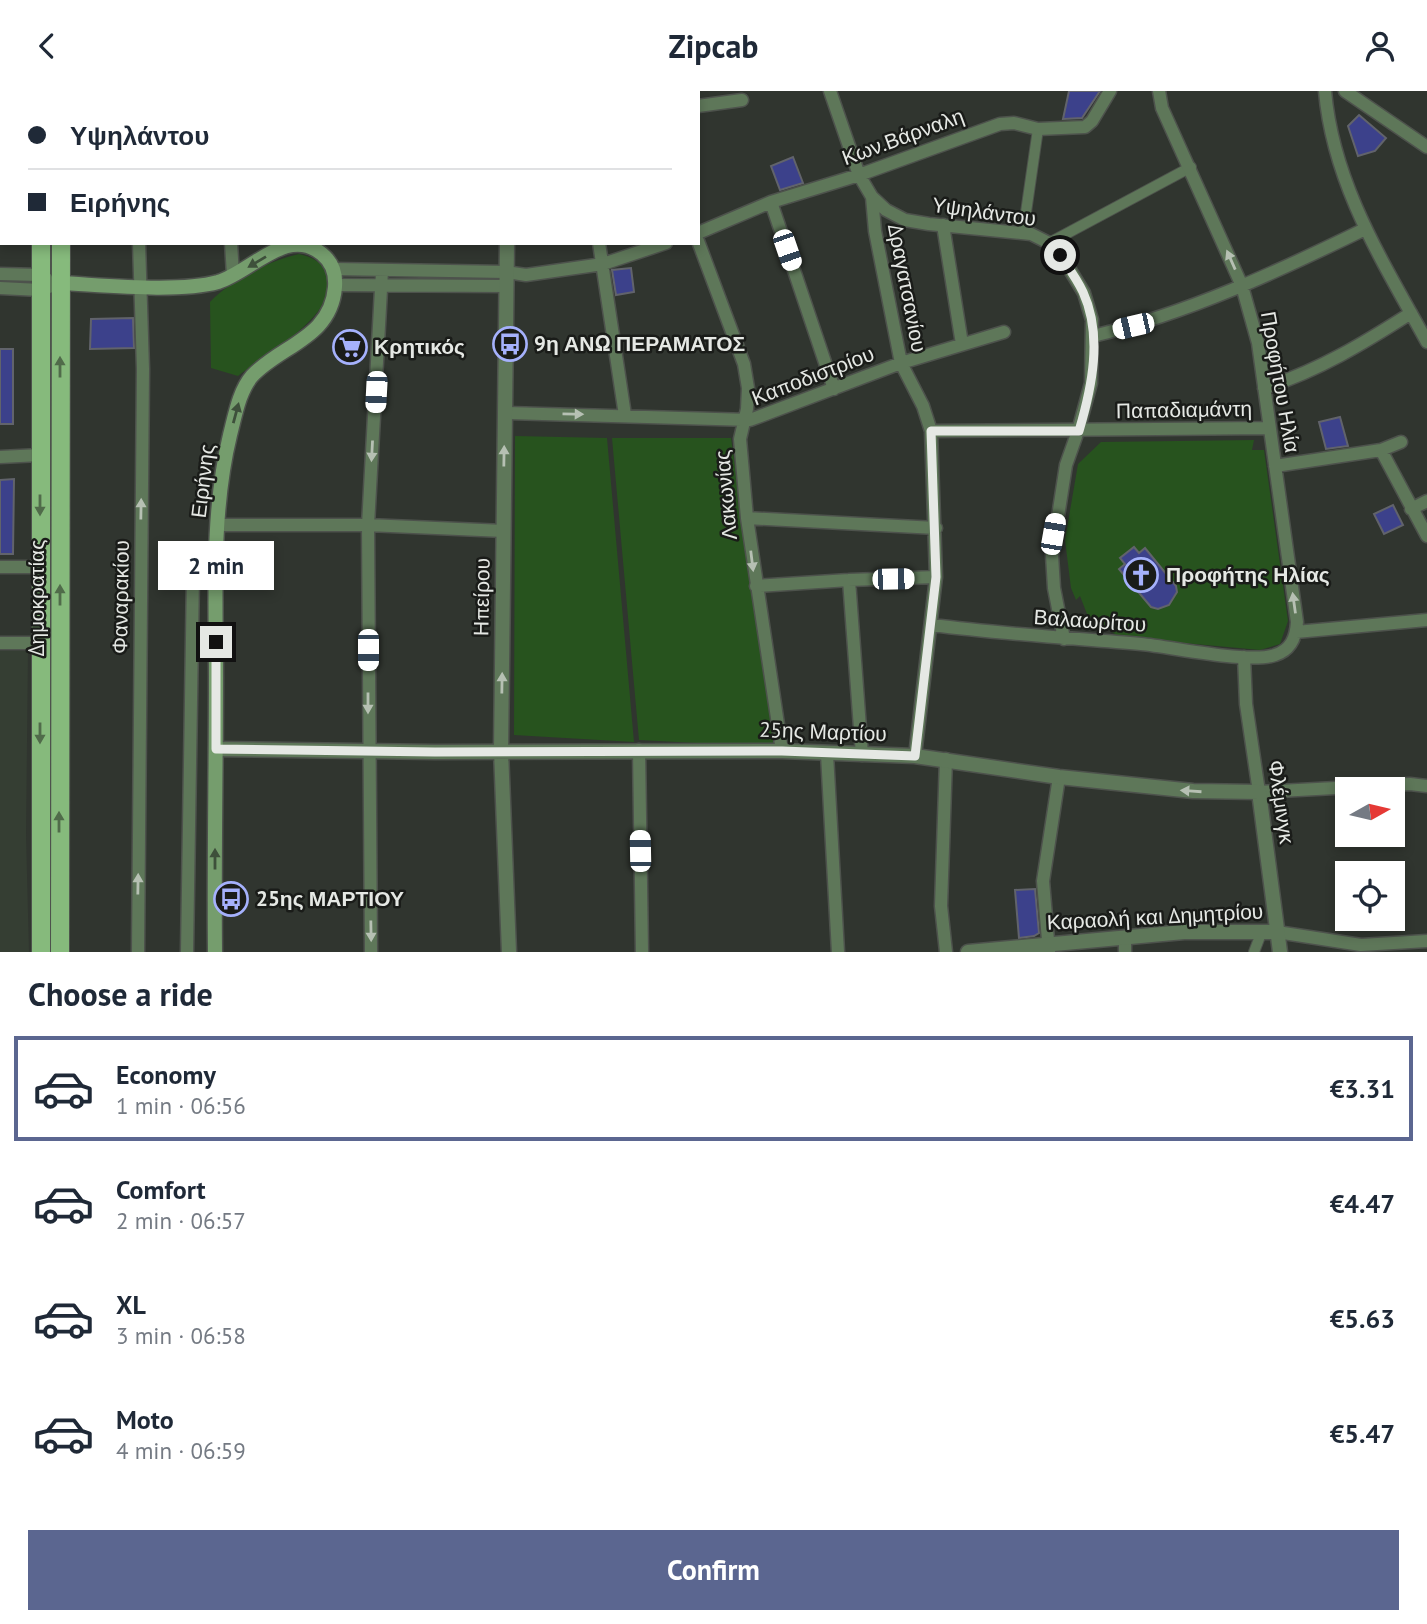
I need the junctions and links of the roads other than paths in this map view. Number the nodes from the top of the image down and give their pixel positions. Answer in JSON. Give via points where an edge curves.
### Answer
{"nodes":[{"id":1,"x":830,"y":91,"type":"edge"},
{"id":2,"x":1110,"y":91,"type":"edge"},
{"id":3,"x":1325,"y":91,"type":"edge"},
{"id":4,"x":1345,"y":91,"type":"edge"},
{"id":5,"x":1155,"y":92,"type":"edge"},
{"id":6,"x":741,"y":100,"type":"dead end"},
{"id":7,"x":700,"y":106,"type":"edge"},
{"id":8,"x":1038,"y":129,"type":"junction"},
{"id":9,"x":1427,"y":147,"type":"edge"},
{"id":10,"x":1191,"y":167,"type":"junction"},
{"id":11,"x":859,"y":175,"type":"junction"},
{"id":12,"x":872,"y":197,"type":"junction"},
{"id":13,"x":771,"y":202,"type":"junction"},
{"id":14,"x":943,"y":225,"type":"junction"},
{"id":15,"x":1365,"y":229,"type":"junction"},
{"id":16,"x":700,"y":232,"type":"edge"},
{"id":17,"x":1023,"y":233,"type":"junction"},
{"id":18,"x":1049,"y":243,"type":"junction"},
{"id":19,"x":41,"y":245,"type":"edge"},
{"id":20,"x":61,"y":245,"type":"edge"},
{"id":21,"x":139,"y":245,"type":"edge"},
{"id":22,"x":231,"y":245,"type":"edge"},
{"id":23,"x":293,"y":245,"type":"edge"},
{"id":24,"x":303,"y":245,"type":"edge"},
{"id":25,"x":507,"y":245,"type":"edge"},
{"id":26,"x":599,"y":245,"type":"edge"},
{"id":27,"x":660,"y":245,"type":"edge"},
{"id":28,"x":699,"y":245,"type":"edge"},
{"id":29,"x":603,"y":264,"type":"junction"},
{"id":30,"x":334,"y":269,"type":"junction"},
{"id":31,"x":382,"y":271,"type":"junction"},
{"id":32,"x":0,"y":275,"type":"edge"},
{"id":33,"x":233,"y":275,"type":"junction"},
{"id":34,"x":506,"y":279,"type":"junction"},
{"id":35,"x":40,"y":283,"type":"junction"},
{"id":36,"x":60,"y":283,"type":"junction"},
{"id":37,"x":335,"y":285,"type":"junction"},
{"id":38,"x":382,"y":285,"type":"junction"},
{"id":39,"x":140,"y":286,"type":"junction"},
{"id":40,"x":1242,"y":286,"type":"junction"},
{"id":41,"x":0,"y":288,"type":"edge"},
{"id":42,"x":1411,"y":313,"type":"junction"},
{"id":43,"x":1004,"y":332,"type":"dead end"},
{"id":44,"x":1093,"y":336,"type":"junction"},
{"id":45,"x":1427,"y":342,"type":"edge"},
{"id":46,"x":962,"y":344,"type":"junction"},
{"id":47,"x":901,"y":363,"type":"junction"},
{"id":48,"x":1264,"y":388,"type":"junction"},
{"id":49,"x":834,"y":389,"type":"junction"},
{"id":50,"x":505,"y":413,"type":"junction"},
{"id":51,"x":625,"y":415,"type":"junction"},
{"id":52,"x":744,"y":420,"type":"junction"},
{"id":53,"x":1269,"y":429,"type":"junction"},
{"id":54,"x":931,"y":431,"type":"junction"},
{"id":55,"x":1079,"y":431,"type":"junction"},
{"id":56,"x":1401,"y":442,"type":"dead end"},
{"id":57,"x":1381,"y":450,"type":"junction"},
{"id":58,"x":40,"y":455,"type":"junction"},
{"id":59,"x":0,"y":457,"type":"edge"},
{"id":60,"x":1275,"y":466,"type":"junction"},
{"id":61,"x":1427,"y":501,"type":"edge"},
{"id":62,"x":1411,"y":509,"type":"junction"},
{"id":63,"x":747,"y":518,"type":"junction"},
{"id":64,"x":218,"y":525,"type":"junction"},
{"id":65,"x":368,"y":525,"type":"junction"},
{"id":66,"x":936,"y":528,"type":"junction"},
{"id":67,"x":504,"y":531,"type":"junction"},
{"id":68,"x":1427,"y":536,"type":"edge"},
{"id":69,"x":217,"y":566,"type":"junction"},
{"id":70,"x":0,"y":567,"type":"edge"},
{"id":71,"x":40,"y":567,"type":"junction"},
{"id":72,"x":936,"y":577,"type":"junction"},
{"id":73,"x":849,"y":580,"type":"junction"},
{"id":74,"x":756,"y":586,"type":"junction"},
{"id":75,"x":1427,"y":620,"type":"edge"},
{"id":76,"x":932,"y":625,"type":"junction"},
{"id":77,"x":1296,"y":632,"type":"junction"},
{"id":78,"x":1064,"y":639,"type":"junction"},
{"id":79,"x":0,"y":643,"type":"edge"},
{"id":80,"x":40,"y":643,"type":"junction"},
{"id":81,"x":1244,"y":657,"type":"junction"},
{"id":82,"x":216,"y":749,"type":"junction"},
{"id":83,"x":368,"y":750,"type":"junction"},
{"id":84,"x":639,"y":750,"type":"junction"},
{"id":85,"x":501,"y":751,"type":"junction"},
{"id":86,"x":782,"y":751,"type":"junction"},
{"id":87,"x":827,"y":754,"type":"junction"},
{"id":88,"x":862,"y":755,"type":"junction"},
{"id":89,"x":915,"y":756,"type":"junction"},
{"id":90,"x":946,"y":759,"type":"junction"},
{"id":91,"x":1059,"y":777,"type":"junction"},
{"id":92,"x":1427,"y":786,"type":"edge"},
{"id":93,"x":1259,"y":792,"type":"junction"},
{"id":94,"x":1270,"y":931,"type":"junction"},
{"id":95,"x":1427,"y":941,"type":"edge"},
{"id":96,"x":1125,"y":945,"type":"edge"},
{"id":97,"x":1049,"y":948,"type":"edge"},
{"id":98,"x":41,"y":952,"type":"edge"},
{"id":99,"x":60,"y":952,"type":"edge"},
{"id":100,"x":138,"y":952,"type":"edge"},
{"id":101,"x":187,"y":952,"type":"edge"},
{"id":102,"x":215,"y":952,"type":"edge"},
{"id":103,"x":371,"y":952,"type":"edge"},
{"id":104,"x":509,"y":952,"type":"edge"},
{"id":105,"x":642,"y":952,"type":"edge"},
{"id":106,"x":838,"y":952,"type":"edge"},
{"id":107,"x":946,"y":952,"type":"edge"},
{"id":108,"x":968,"y":952,"type":"edge"},
{"id":109,"x":1254,"y":952,"type":"edge"},
{"id":110,"x":1280,"y":952,"type":"edge"}],
"edges":[{"from":1,"to":11,"type":"street","name":"Υψηλάντου"},
{"from":2,"to":8,"type":"street","name":"Κων.Βάρναλη","via":[[1085,127]]},
{"from":3,"to":15,"type":"street","via":[[1334,150]]},
{"from":4,"to":9,"type":"street"},
{"from":5,"to":10,"type":"street","name":"Προφήτου Ηλία"},
{"from":6,"to":7,"type":"street"},
{"from":8,"to":11,"type":"street","name":"Κων.Βάρναλη","via":[[1000,124]]},
{"from":8,"to":17,"type":"street"},
{"from":10,"to":18,"type":"street"},
{"from":40,"to":10,"type":"street","name":"Προφήτου Ηλία","one_way":true},
{"from":11,"to":12,"type":"street","name":"Υψηλάντου"},
{"from":11,"to":13,"type":"street","name":"Κων.Βάρναλη"},
{"from":12,"to":14,"type":"street","name":"Υψηλάντου","via":[[905,220]]},
{"from":12,"to":47,"type":"street","name":"Δραγατσανίου"},
{"from":13,"to":16,"type":"street","name":"Κων.Βάρναλη"},
{"from":13,"to":49,"type":"street"},
{"from":14,"to":17,"type":"street","name":"Υψηλάντου"},
{"from":14,"to":46,"type":"street"},
{"from":15,"to":40,"type":"street"},
{"from":15,"to":42,"type":"street"},
{"from":17,"to":18,"type":"street","name":"Υψηλάντου"},
{"from":18,"to":44,"type":"street","name":"Υψηλάντου","via":[[1084,293]]},
{"from":19,"to":35,"type":"main road","name":"Δημοκρατίας"},
{"from":20,"to":36,"type":"main road","name":"Δημοκρατίας"},
{"from":21,"to":39,"type":"street","name":"Φαναρακίου"},
{"from":22,"to":33,"type":"street"},
{"from":23,"to":33,"type":"main road","one_way":true},
{"from":24,"to":30,"type":"main road","via":[[322,254]]},
{"from":25,"to":34,"type":"street","name":"Ηπείρου"},
{"from":26,"to":29,"type":"street"},
{"from":27,"to":29,"type":"street"},
{"from":28,"to":52,"type":"street","name":"Λακωνίας","via":[[744,364],[748,388]]},
{"from":29,"to":34,"type":"street"},
{"from":29,"to":51,"type":"street"},
{"from":30,"to":31,"type":"street"},
{"from":30,"to":37,"type":"main road","name":"Ειρήνης"},
{"from":31,"to":34,"type":"street"},
{"from":31,"to":38,"type":"street"},
{"from":32,"to":35,"type":"street"},
{"from":33,"to":39,"type":"main road","via":[[206,284]]},
{"from":34,"to":38,"type":"street"},
{"from":34,"to":50,"type":"street","name":"Ηπείρου"},
{"from":35,"to":36,"type":"street"},
{"from":35,"to":41,"type":"street"},
{"from":35,"to":58,"type":"main road","name":"Δημοκρατίας"},
{"from":36,"to":39,"type":"main road"},
{"from":99,"to":36,"type":"main road","name":"Δημοκρατίας","one_way":true},
{"from":37,"to":38,"type":"street"},
{"from":64,"to":37,"type":"main road","name":"Ειρήνης","one_way":true,"via":[[226,453],[245,386],[317,329],[331,305]]},
{"from":38,"to":65,"type":"street","one_way":true},
{"from":100,"to":39,"type":"street","name":"Φαναρακίου","one_way":true},
{"from":40,"to":44,"type":"street"},
{"from":40,"to":48,"type":"street","name":"Προφήτου Ηλία","via":[[1258,343]]},
{"from":42,"to":45,"type":"street"},
{"from":42,"to":48,"type":"street","via":[[1352,351]]},
{"from":43,"to":46,"type":"street","name":"Καποδιστρίου"},
{"from":44,"to":55,"type":"street","name":"Υψηλάντου","via":[[1091,383]]},
{"from":46,"to":47,"type":"street","name":"Καποδιστρίου"},
{"from":47,"to":49,"type":"street","name":"Καποδιστρίου"},
{"from":47,"to":54,"type":"street","name":"Δραγατσανίου"},
{"from":48,"to":53,"type":"street","name":"Προφήτου Ηλία"},
{"from":49,"to":52,"type":"street","name":"Καποδιστρίου"},
{"from":50,"to":51,"type":"street","name":"Καποδιστρίου","one_way":true},
{"from":67,"to":50,"type":"street","name":"Ηπείρου","one_way":true},
{"from":51,"to":52,"type":"street","name":"Καποδιστρίου"},
{"from":52,"to":63,"type":"street","name":"Λακωνίας","via":[[740,439]]},
{"from":53,"to":55,"type":"street","name":"Παπαδιαμάντη"},
{"from":53,"to":60,"type":"street","name":"Προφήτου Ηλία"},
{"from":54,"to":55,"type":"street","name":"Παπαδιαμάντη"},
{"from":54,"to":66,"type":"street","name":"Δραγατσανίου"},
{"from":55,"to":78,"type":"street","name":"Υψηλάντου","via":[[1066,465],[1052,544]]},
{"from":56,"to":57,"type":"street"},
{"from":57,"to":60,"type":"street"},
{"from":57,"to":62,"type":"street"},
{"from":58,"to":59,"type":"street"},
{"from":58,"to":71,"type":"main road","name":"Δημοκρατίας","one_way":true},
{"from":77,"to":60,"type":"street","name":"Προφήτου Ηλία","one_way":true},
{"from":61,"to":62,"type":"street"},
{"from":62,"to":68,"type":"street"},
{"from":63,"to":66,"type":"street"},
{"from":63,"to":74,"type":"street","name":"Λακωνίας","one_way":true},
{"from":64,"to":65,"type":"street"},
{"from":64,"to":69,"type":"main road","name":"Ειρήνης"},
{"from":65,"to":67,"type":"street"},
{"from":65,"to":83,"type":"street","one_way":true},
{"from":66,"to":72,"type":"street","name":"Δραγατσανίου"},
{"from":85,"to":67,"type":"street","name":"Ηπείρου","one_way":true},
{"from":69,"to":82,"type":"main road","name":"Ειρήνης"},
{"from":69,"to":101,"type":"street","via":[[196,569],[193,575]]},
{"from":70,"to":71,"type":"street"},
{"from":71,"to":80,"type":"main road","name":"Δημοκρατίας"},
{"from":72,"to":73,"type":"street"},
{"from":72,"to":76,"type":"street","name":"Δραγατσανίου"},
{"from":73,"to":74,"type":"street"},
{"from":73,"to":88,"type":"street"},
{"from":74,"to":86,"type":"street","name":"Λακωνίας"},
{"from":75,"to":77,"type":"street"},
{"from":76,"to":78,"type":"street","name":"Βαλαωρίτου"},
{"from":76,"to":89,"type":"street","name":"Δραγατσανίου"},
{"from":77,"to":81,"type":"street","via":[[1280,653]]},
{"from":78,"to":81,"type":"street","name":"Βαλαωρίτου"},
{"from":79,"to":80,"type":"street"},
{"from":80,"to":98,"type":"main road","name":"Δημοκρατίας","one_way":true},
{"from":81,"to":93,"type":"street","name":"Φλέμινγκ"},
{"from":82,"to":83,"type":"street","name":"25ης Μαρτίου"},
{"from":102,"to":82,"type":"main road","name":"Ειρήνης","one_way":true},
{"from":83,"to":85,"type":"street","name":"25ης Μαρτίου"},
{"from":83,"to":103,"type":"street","one_way":true},
{"from":84,"to":85,"type":"street","name":"25ης Μαρτίου"},
{"from":84,"to":86,"type":"street","name":"25ης Μαρτίου"},
{"from":84,"to":105,"type":"street"},
{"from":85,"to":104,"type":"street","name":"Ηπείρου"},
{"from":86,"to":87,"type":"street","name":"25ης Μαρτίου"},
{"from":87,"to":88,"type":"street","name":"25ης Μαρτίου"},
{"from":87,"to":106,"type":"street"},
{"from":88,"to":89,"type":"street","name":"25ης Μαρτίου"},
{"from":89,"to":90,"type":"street","name":"25ης Μαρτίου"},
{"from":90,"to":91,"type":"street","name":"25ης Μαρτίου"},
{"from":90,"to":107,"type":"street","via":[[941,906]]},
{"from":93,"to":91,"type":"street","name":"25ης Μαρτίου","one_way":true,"via":[[1193,791]]},
{"from":91,"to":97,"type":"street","via":[[1043,881]]},
{"from":92,"to":93,"type":"street","name":"25ης Μαρτίου"},
{"from":93,"to":94,"type":"street","name":"Φλέμινγκ"},
{"from":94,"to":95,"type":"street","name":"Καραολή και Δημητρίου","via":[[1361,945]]},
{"from":94,"to":96,"type":"street","name":"Καραολή και Δημητρίου","via":[[1184,932]]},
{"from":94,"to":109,"type":"street"},
{"from":94,"to":110,"type":"street","name":"Φλέμινγκ"},
{"from":96,"to":97,"type":"street","name":"Καραολή και Δημητρίου"},
{"from":97,"to":108,"type":"street","name":"Καραολή και Δημητρίου"}]}
